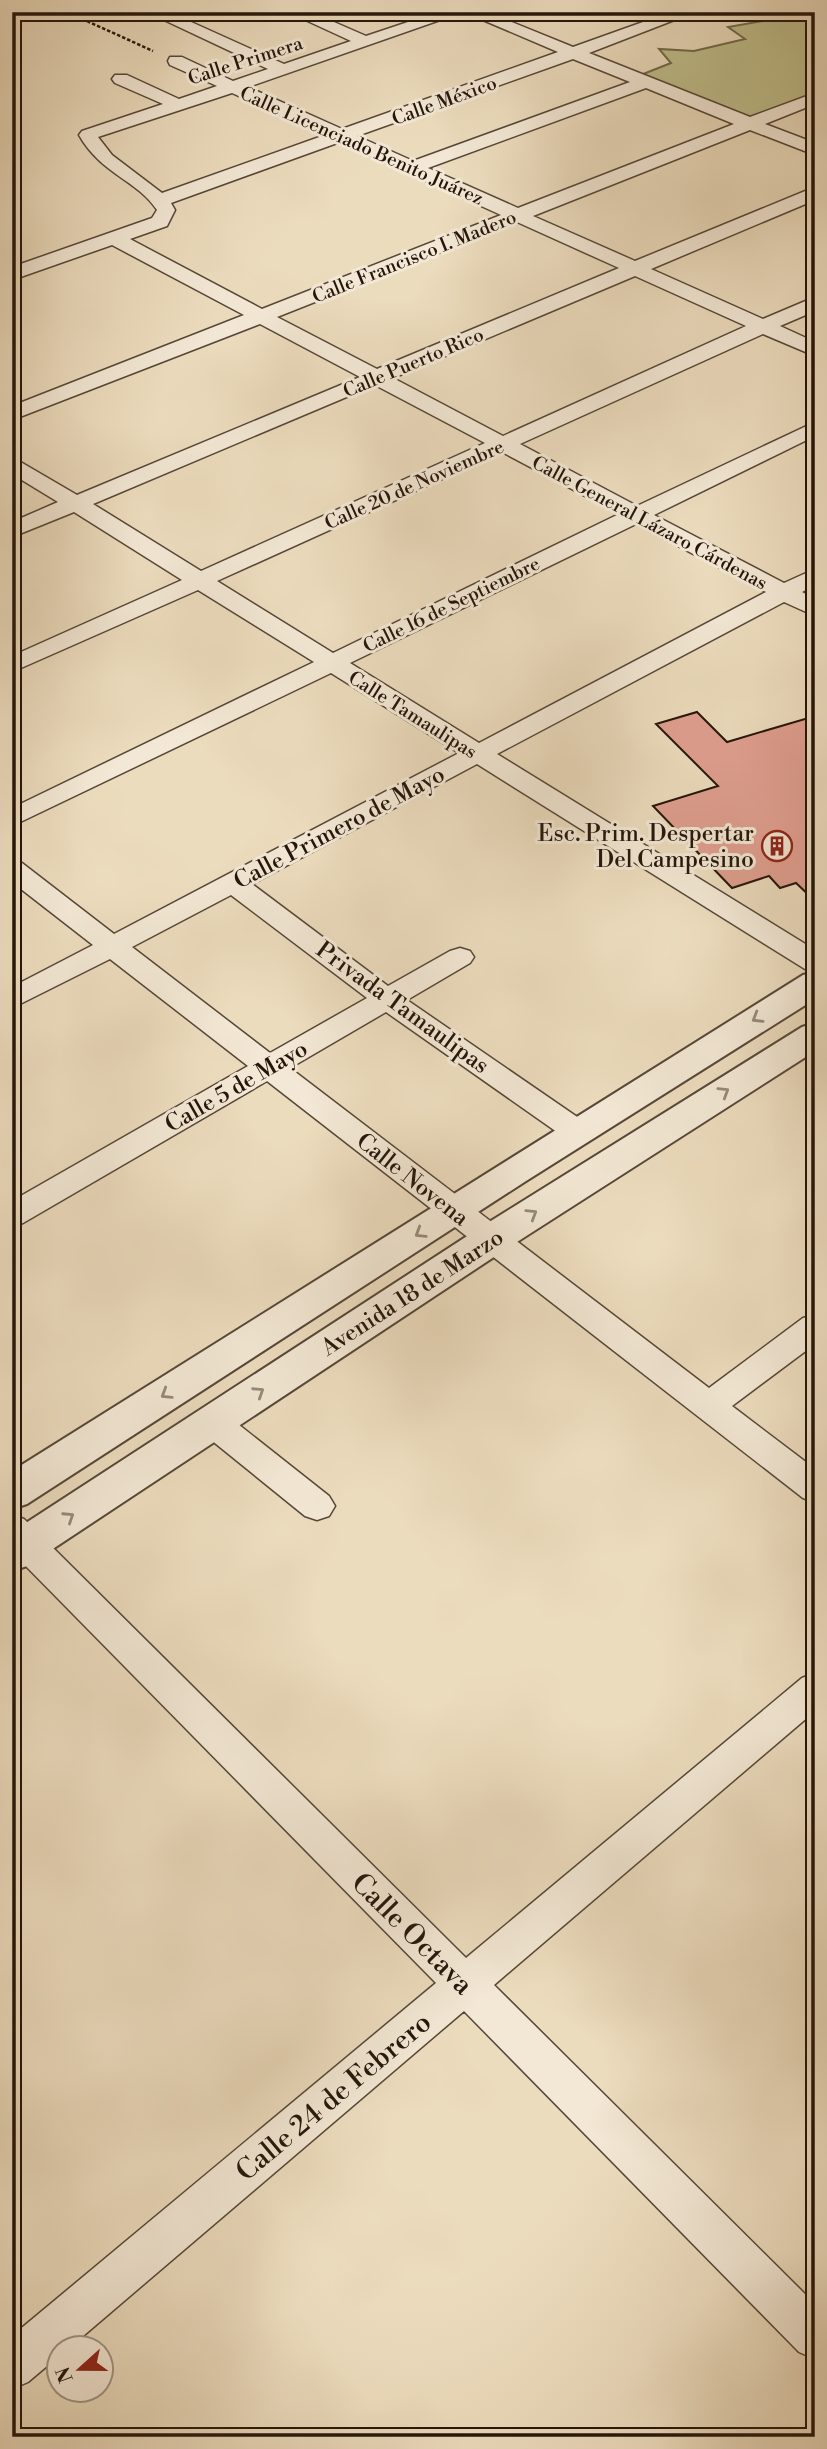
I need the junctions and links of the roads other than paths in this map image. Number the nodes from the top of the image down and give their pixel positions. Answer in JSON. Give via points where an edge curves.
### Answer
{"nodes":[{"id":1,"x":155,"y":12,"type":"edge"},
{"id":2,"x":206,"y":12,"type":"edge"},
{"id":3,"x":296,"y":12,"type":"edge"},
{"id":4,"x":455,"y":12,"type":"edge"},
{"id":5,"x":472,"y":12,"type":"edge"},
{"id":6,"x":687,"y":12,"type":"edge"},
{"id":7,"x":176,"y":22,"type":"junction"},
{"id":8,"x":366,"y":42,"type":"junction"},
{"id":9,"x":574,"y":53,"type":"junction"},
{"id":10,"x":176,"y":61,"type":"road end"},
{"id":11,"x":284,"y":70,"type":"junction"},
{"id":12,"x":121,"y":79,"type":"dead end"},
{"id":13,"x":646,"y":82,"type":"junction"},
{"id":14,"x":233,"y":87,"type":"junction"},
{"id":15,"x":815,"y":98,"type":"edge"},
{"id":16,"x":179,"y":105,"type":"junction"},
{"id":17,"x":749,"y":123,"type":"junction"},
{"id":18,"x":343,"y":137,"type":"junction"},
{"id":19,"x":815,"y":150,"type":"edge"},
{"id":20,"x":411,"y":168,"type":"junction"},
{"id":21,"x":815,"y":193,"type":"edge"},
{"id":22,"x":161,"y":200,"type":"junction"},
{"id":23,"x":516,"y":215,"type":"junction"},
{"id":24,"x":113,"y":238,"type":"junction"},
{"id":25,"x":635,"y":269,"type":"junction"},
{"id":26,"x":12,"y":274,"type":"edge"},
{"id":27,"x":815,"y":303,"type":"edge"},
{"id":28,"x":260,"y":316,"type":"junction"},
{"id":29,"x":763,"y":326,"type":"junction"},
{"id":30,"x":815,"y":350,"type":"edge"},
{"id":31,"x":376,"y":377,"type":"junction"},
{"id":32,"x":12,"y":414,"type":"edge"},
{"id":33,"x":815,"y":428,"type":"edge"},
{"id":34,"x":502,"y":444,"type":"junction"},
{"id":35,"x":12,"y":464,"type":"edge"},
{"id":36,"x":76,"y":503,"type":"junction"},
{"id":37,"x":636,"y":514,"type":"junction"},
{"id":38,"x":12,"y":530,"type":"edge"},
{"id":39,"x":815,"y":576,"type":"edge"},
{"id":40,"x":199,"y":580,"type":"junction"},
{"id":41,"x":783,"y":593,"type":"junction"},
{"id":42,"x":815,"y":609,"type":"edge"},
{"id":43,"x":331,"y":663,"type":"junction"},
{"id":44,"x":12,"y":665,"type":"edge"},
{"id":45,"x":477,"y":754,"type":"junction"},
{"id":46,"x":12,"y":818,"type":"edge"},
{"id":47,"x":12,"y":869,"type":"edge"},
{"id":48,"x":233,"y":883,"type":"junction"},
{"id":49,"x":112,"y":946,"type":"junction"},
{"id":50,"x":460,"y":957,"type":"dead end"},
{"id":51,"x":815,"y":963,"type":"edge"},
{"id":52,"x":815,"y":983,"type":"edge"},
{"id":53,"x":12,"y":999,"type":"edge"},
{"id":54,"x":387,"y":999,"type":"junction"},
{"id":55,"x":815,"y":1035,"type":"edge"},
{"id":56,"x":269,"y":1067,"type":"junction"},
{"id":57,"x":575,"y":1129,"type":"junction"},
{"id":58,"x":454,"y":1212,"type":"junction"},
{"id":59,"x":12,"y":1215,"type":"edge"},
{"id":60,"x":492,"y":1239,"type":"junction"},
{"id":61,"x":815,"y":1327,"type":"edge"},
{"id":62,"x":708,"y":1406,"type":"junction"},
{"id":63,"x":212,"y":1422,"type":"junction"},
{"id":64,"x":815,"y":1488,"type":"edge"},
{"id":65,"x":12,"y":1492,"type":"edge"},
{"id":66,"x":317,"y":1506,"type":"dead end"},
{"id":67,"x":17,"y":1543,"type":"edge"},
{"id":68,"x":815,"y":1689,"type":"edge"},
{"id":69,"x":464,"y":1985,"type":"junction"},
{"id":70,"x":815,"y":2336,"type":"edge"},
{"id":71,"x":12,"y":2366,"type":"edge"}],
"edges":[{"from":1,"to":7,"type":"street"},
{"from":2,"to":7,"type":"street"},
{"from":3,"to":8,"type":"street"},
{"from":4,"to":8,"type":"street","name":"Calle Primera"},
{"from":5,"to":9,"type":"street"},
{"from":6,"to":9,"type":"street","name":"Calle México"},
{"from":7,"to":11,"type":"street"},
{"from":8,"to":11,"type":"street","name":"Calle Primera"},
{"from":9,"to":13,"type":"street"},
{"from":9,"to":18,"type":"street","name":"Calle México"},
{"from":10,"to":14,"type":"street","name":"Calle Licenciado Benito Juárez"},
{"from":11,"to":14,"type":"street","name":"Calle Primera"},
{"from":12,"to":16,"type":"street"},
{"from":13,"to":17,"type":"street"},
{"from":13,"to":20,"type":"street"},
{"from":14,"to":16,"type":"street","name":"Calle Primera"},
{"from":14,"to":18,"type":"street","name":"Calle Licenciado Benito Juárez"},
{"from":15,"to":17,"type":"street","name":"Calle Francisco I. Madero"},
{"from":16,"to":22,"type":"street","name":"Calle Primera","via":[[88,135],[120,173]]},
{"from":17,"to":19,"type":"street"},
{"from":17,"to":23,"type":"street","name":"Calle Francisco I. Madero"},
{"from":18,"to":20,"type":"street","name":"Calle Licenciado Benito Juárez"},
{"from":18,"to":22,"type":"street","name":"Calle México"},
{"from":20,"to":23,"type":"street","name":"Calle Licenciado Benito Juárez"},
{"from":21,"to":25,"type":"street","name":"Calle Puerto Rico"},
{"from":22,"to":24,"type":"street","via":[[166,210],[160,222]]},
{"from":23,"to":25,"type":"street","name":"Calle Licenciado Benito Juárez"},
{"from":23,"to":28,"type":"street","name":"Calle Francisco I. Madero"},
{"from":24,"to":26,"type":"street"},
{"from":24,"to":28,"type":"street","name":"Calle General Lázaro Cárdenas"},
{"from":25,"to":29,"type":"street","name":"Calle Licenciado Benito Juárez"},
{"from":25,"to":31,"type":"street","name":"Calle Puerto Rico"},
{"from":27,"to":29,"type":"street","name":"Calle 20 de Noviembre"},
{"from":28,"to":31,"type":"street","name":"Calle General Lázaro Cárdenas"},
{"from":28,"to":32,"type":"street","name":"Calle Francisco I. Madero"},
{"from":29,"to":30,"type":"street","name":"Calle Licenciado Benito Juárez"},
{"from":29,"to":34,"type":"street","name":"Calle 20 de Noviembre"},
{"from":31,"to":34,"type":"street","name":"Calle General Lázaro Cárdenas"},
{"from":31,"to":36,"type":"street","name":"Calle Puerto Rico"},
{"from":33,"to":37,"type":"street","name":"Calle 16 de Septiembre"},
{"from":34,"to":37,"type":"street","name":"Calle General Lázaro Cárdenas"},
{"from":34,"to":40,"type":"street","name":"Calle 20 de Noviembre"},
{"from":35,"to":36,"type":"street","name":"Calle Tamaulipas"},
{"from":36,"to":38,"type":"street","name":"Calle Puerto Rico"},
{"from":36,"to":40,"type":"street","name":"Calle Tamaulipas"},
{"from":37,"to":41,"type":"street","name":"Calle General Lázaro Cárdenas"},
{"from":37,"to":43,"type":"street","name":"Calle 16 de Septiembre"},
{"from":39,"to":41,"type":"street","name":"Calle Primero de Mayo"},
{"from":40,"to":43,"type":"street","name":"Calle Tamaulipas"},
{"from":40,"to":44,"type":"street","name":"Calle 20 de Noviembre"},
{"from":41,"to":42,"type":"street","name":"Calle General Lázaro Cárdenas"},
{"from":41,"to":45,"type":"street","name":"Calle Primero de Mayo"},
{"from":43,"to":45,"type":"street","name":"Calle Tamaulipas"},
{"from":43,"to":46,"type":"street","name":"Calle 16 de Septiembre"},
{"from":45,"to":48,"type":"street","name":"Calle Primero de Mayo"},
{"from":45,"to":51,"type":"street","name":"Calle Tamaulipas"},
{"from":47,"to":49,"type":"street","name":"Calle Novena"},
{"from":48,"to":49,"type":"street","name":"Calle Primero de Mayo"},
{"from":48,"to":54,"type":"street","name":"Privada Tamaulipas"},
{"from":49,"to":53,"type":"street","name":"Calle Primero de Mayo"},
{"from":49,"to":56,"type":"street","name":"Calle Novena"},
{"from":50,"to":54,"type":"street","name":"Calle 5 de Mayo"},
{"from":52,"to":57,"type":"street","name":"Avenida 18 de Marzo","one_way":true},
{"from":54,"to":56,"type":"street","name":"Calle 5 de Mayo"},
{"from":54,"to":57,"type":"street","name":"Privada Tamaulipas"},
{"from":60,"to":55,"type":"street","name":"Avenida 18 de Marzo","one_way":true},
{"from":56,"to":58,"type":"street","name":"Calle Novena"},
{"from":56,"to":59,"type":"street","name":"Calle 5 de Mayo"},
{"from":57,"to":58,"type":"street","name":"Avenida 18 de Marzo"},
{"from":58,"to":60,"type":"street","name":"Calle Novena"},
{"from":58,"to":65,"type":"street","name":"Avenida 18 de Marzo","one_way":true},
{"from":60,"to":62,"type":"street","name":"Calle Novena"},
{"from":63,"to":60,"type":"street","name":"Avenida 18 de Marzo","one_way":true},
{"from":61,"to":62,"type":"street"},
{"from":62,"to":64,"type":"street","name":"Calle Novena"},
{"from":63,"to":66,"type":"street"},
{"from":67,"to":63,"type":"street","name":"Avenida 18 de Marzo","one_way":true},
{"from":67,"to":69,"type":"street","name":"Calle Octava"},
{"from":68,"to":69,"type":"street","name":"Calle 24 de Febrero"},
{"from":69,"to":70,"type":"street","name":"Calle Octava"},
{"from":69,"to":71,"type":"street","name":"Calle 24 de Febrero"}]}
